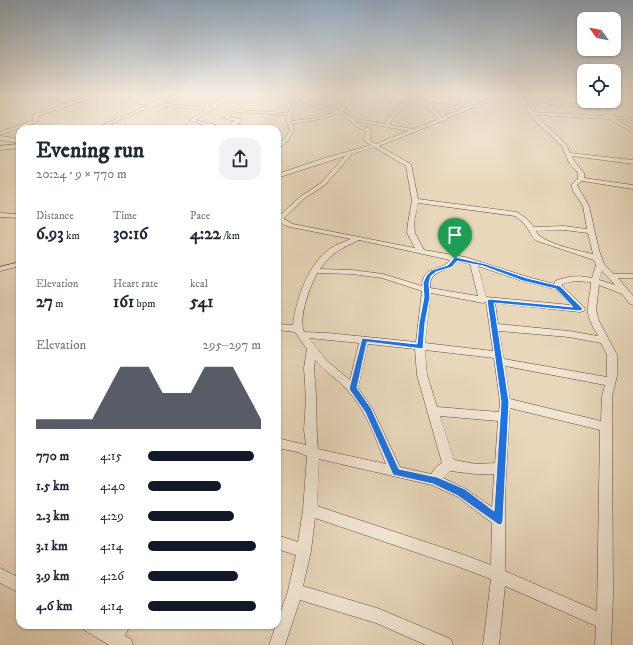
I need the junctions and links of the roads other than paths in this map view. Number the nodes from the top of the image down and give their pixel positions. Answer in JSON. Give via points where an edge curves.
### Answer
{"nodes":[{"id":1,"x":291,"y":125,"type":"edge"},
{"id":2,"x":357,"y":125,"type":"edge"},
{"id":3,"x":387,"y":125,"type":"edge"},
{"id":4,"x":429,"y":125,"type":"edge"},
{"id":5,"x":542,"y":125,"type":"edge"},
{"id":6,"x":622,"y":125,"type":"edge"},
{"id":7,"x":16,"y":128,"type":"edge"},
{"id":8,"x":412,"y":131,"type":"junction"},
{"id":9,"x":633,"y":132,"type":"edge"},
{"id":10,"x":0,"y":134,"type":"edge"},
{"id":11,"x":0,"y":138,"type":"edge"},
{"id":12,"x":16,"y":140,"type":"edge"},
{"id":13,"x":281,"y":144,"type":"edge"},
{"id":14,"x":16,"y":146,"type":"edge"},
{"id":15,"x":374,"y":146,"type":"junction"},
{"id":16,"x":0,"y":148,"type":"edge"},
{"id":17,"x":349,"y":154,"type":"junction"},
{"id":18,"x":569,"y":154,"type":"junction"},
{"id":19,"x":633,"y":162,"type":"edge"},
{"id":20,"x":281,"y":175,"type":"edge"},
{"id":21,"x":581,"y":179,"type":"junction"},
{"id":22,"x":633,"y":187,"type":"edge"},
{"id":23,"x":415,"y":201,"type":"junction"},
{"id":24,"x":0,"y":215,"type":"edge"},
{"id":25,"x":16,"y":216,"type":"edge"},
{"id":26,"x":532,"y":229,"type":"junction"},
{"id":27,"x":590,"y":231,"type":"junction"},
{"id":28,"x":358,"y":238,"type":"junction"},
{"id":29,"x":421,"y":252,"type":"junction"},
{"id":30,"x":455,"y":259,"type":"junction"},
{"id":31,"x":599,"y":261,"type":"junction"},
{"id":32,"x":473,"y":262,"type":"junction"},
{"id":33,"x":16,"y":265,"type":"edge"},
{"id":34,"x":0,"y":269,"type":"edge"},
{"id":35,"x":314,"y":271,"type":"junction"},
{"id":36,"x":612,"y":276,"type":"junction"},
{"id":37,"x":633,"y":276,"type":"edge"},
{"id":38,"x":595,"y":280,"type":"junction"},
{"id":39,"x":558,"y":287,"type":"junction"},
{"id":40,"x":427,"y":290,"type":"junction"},
{"id":41,"x":625,"y":292,"type":"junction"},
{"id":42,"x":487,"y":300,"type":"junction"},
{"id":43,"x":633,"y":302,"type":"edge"},
{"id":44,"x":580,"y":309,"type":"junction"},
{"id":45,"x":592,"y":310,"type":"junction"},
{"id":46,"x":494,"y":327,"type":"junction"},
{"id":47,"x":281,"y":328,"type":"edge"},
{"id":48,"x":300,"y":332,"type":"junction"},
{"id":49,"x":364,"y":340,"type":"junction"},
{"id":50,"x":606,"y":341,"type":"junction"},
{"id":51,"x":420,"y":347,"type":"junction"},
{"id":52,"x":312,"y":348,"type":"junction"},
{"id":53,"x":499,"y":358,"type":"junction"},
{"id":54,"x":610,"y":382,"type":"junction"},
{"id":55,"x":353,"y":389,"type":"junction"},
{"id":56,"x":505,"y":402,"type":"junction"},
{"id":57,"x":434,"y":411,"type":"junction"},
{"id":58,"x":504,"y":417,"type":"junction"},
{"id":59,"x":606,"y":426,"type":"junction"},
{"id":60,"x":281,"y":444,"type":"edge"},
{"id":61,"x":313,"y":453,"type":"junction"},
{"id":62,"x":449,"y":465,"type":"junction"},
{"id":63,"x":501,"y":468,"type":"junction"},
{"id":64,"x":396,"y":472,"type":"junction"},
{"id":65,"x":434,"y":480,"type":"junction"},
{"id":66,"x":310,"y":510,"type":"junction"},
{"id":67,"x":499,"y":520,"type":"junction"},
{"id":68,"x":281,"y":543,"type":"edge"},
{"id":69,"x":304,"y":551,"type":"junction"},
{"id":70,"x":0,"y":575,"type":"edge"},
{"id":71,"x":498,"y":575,"type":"junction"},
{"id":72,"x":16,"y":584,"type":"edge"},
{"id":73,"x":295,"y":591,"type":"junction"},
{"id":74,"x":604,"y":622,"type":"junction"},
{"id":75,"x":96,"y":629,"type":"edge"},
{"id":76,"x":122,"y":629,"type":"edge"},
{"id":77,"x":120,"y":643,"type":"edge"},
{"id":78,"x":277,"y":645,"type":"edge"},
{"id":79,"x":445,"y":645,"type":"edge"},
{"id":80,"x":491,"y":645,"type":"edge"},
{"id":81,"x":603,"y":645,"type":"edge"}],
"edges":[{"from":1,"to":13,"type":"street","via":[[292,130]]},
{"from":2,"to":15,"type":"street","via":[[369,130],[367,141]]},
{"from":3,"to":8,"type":"street"},
{"from":4,"to":8,"type":"street"},
{"from":5,"to":18,"type":"street","via":[[564,145]]},
{"from":6,"to":9,"type":"street"},
{"from":7,"to":10,"type":"street"},
{"from":8,"to":15,"type":"street"},
{"from":11,"to":12,"type":"street"},
{"from":14,"to":16,"type":"street"},
{"from":15,"to":17,"type":"street"},
{"from":15,"to":23,"type":"street","via":[[409,165]]},
{"from":17,"to":20,"type":"street"},
{"from":17,"to":28,"type":"street","via":[[323,184],[303,196],[281,217],[281,220],[292,226]]},
{"from":18,"to":19,"type":"street"},
{"from":18,"to":21,"type":"street","via":[[572,163],[581,173]]},
{"from":21,"to":22,"type":"street"},
{"from":21,"to":27,"type":"street","via":[[574,188],[583,200]]},
{"from":23,"to":26,"type":"street","via":[[517,214]]},
{"from":23,"to":29,"type":"street","via":[[411,232]]},
{"from":24,"to":25,"type":"street"},
{"from":26,"to":27,"type":"street","via":[[564,228]]},
{"from":26,"to":31,"type":"street","via":[[536,238],[544,242]]},
{"from":27,"to":31,"type":"street"},
{"from":28,"to":29,"type":"street"},
{"from":28,"to":35,"type":"street","via":[[333,250]]},
{"from":29,"to":30,"type":"street"},
{"from":30,"to":32,"type":"street"},
{"from":30,"to":40,"type":"street","via":[[450,266],[434,271],[429,276]]},
{"from":31,"to":36,"type":"street"},
{"from":31,"to":38,"type":"street"},
{"from":32,"to":39,"type":"street"},
{"from":32,"to":42,"type":"street"},
{"from":33,"to":34,"type":"street"},
{"from":35,"to":40,"type":"street","via":[[383,276]]},
{"from":35,"to":48,"type":"street","via":[[301,304],[297,324]]},
{"from":36,"to":37,"type":"street"},
{"from":36,"to":41,"type":"street"},
{"from":38,"to":39,"type":"street","via":[[575,278],[558,283]]},
{"from":38,"to":41,"type":"street"},
{"from":38,"to":45,"type":"street"},
{"from":39,"to":44,"type":"street"},
{"from":40,"to":42,"type":"street"},
{"from":40,"to":51,"type":"street"},
{"from":41,"to":43,"type":"street"},
{"from":42,"to":44,"type":"street"},
{"from":42,"to":46,"type":"street"},
{"from":44,"to":45,"type":"street"},
{"from":45,"to":50,"type":"street"},
{"from":46,"to":50,"type":"street","via":[[569,334]]},
{"from":46,"to":53,"type":"street"},
{"from":47,"to":48,"type":"street"},
{"from":48,"to":49,"type":"street"},
{"from":48,"to":52,"type":"street"},
{"from":49,"to":51,"type":"street"},
{"from":49,"to":55,"type":"street"},
{"from":50,"to":54,"type":"street","via":[[612,355]]},
{"from":51,"to":53,"type":"street"},
{"from":51,"to":57,"type":"street","via":[[422,375]]},
{"from":52,"to":55,"type":"street","via":[[324,364]]},
{"from":52,"to":61,"type":"street","via":[[309,368]]},
{"from":53,"to":54,"type":"street"},
{"from":53,"to":56,"type":"street"},
{"from":54,"to":59,"type":"street"},
{"from":55,"to":64,"type":"street","via":[[368,410]]},
{"from":56,"to":58,"type":"street"},
{"from":56,"to":59,"type":"street"},
{"from":57,"to":58,"type":"street"},
{"from":57,"to":62,"type":"street"},
{"from":58,"to":63,"type":"street"},
{"from":59,"to":74,"type":"street"},
{"from":60,"to":61,"type":"street"},
{"from":61,"to":64,"type":"street"},
{"from":61,"to":66,"type":"street"},
{"from":62,"to":63,"type":"street","via":[[476,469]]},
{"from":62,"to":65,"type":"street","via":[[441,470]]},
{"from":63,"to":67,"type":"street"},
{"from":64,"to":65,"type":"street"},
{"from":65,"to":67,"type":"street","via":[[462,492]]},
{"from":66,"to":69,"type":"street"},
{"from":66,"to":71,"type":"street"},
{"from":67,"to":71,"type":"street"},
{"from":68,"to":69,"type":"street"},
{"from":69,"to":73,"type":"street"},
{"from":70,"to":72,"type":"street"},
{"from":71,"to":74,"type":"street"},
{"from":71,"to":80,"type":"street"},
{"from":73,"to":78,"type":"street"},
{"from":73,"to":79,"type":"street","via":[[377,616]]},
{"from":74,"to":81,"type":"street"},
{"from":75,"to":77,"type":"street"},
{"from":76,"to":77,"type":"street"}]}
